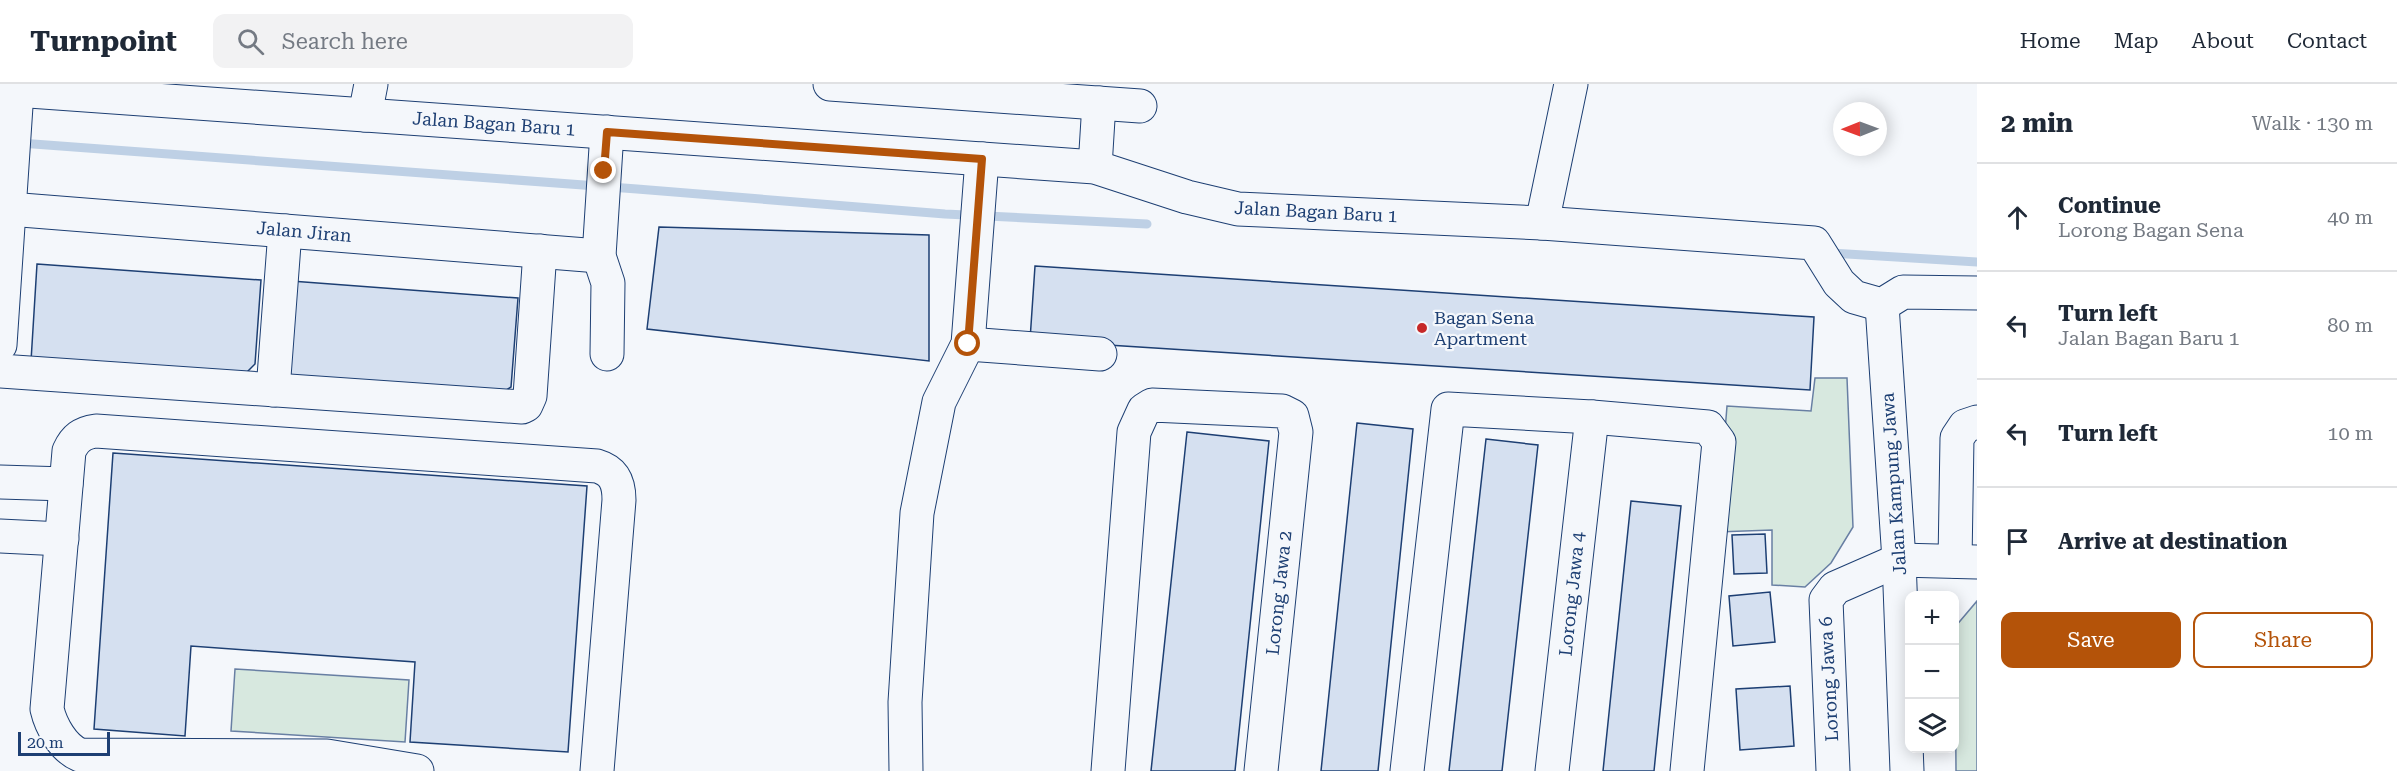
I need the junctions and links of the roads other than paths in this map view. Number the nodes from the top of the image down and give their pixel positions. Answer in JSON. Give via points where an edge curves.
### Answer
{"nodes":[{"id":1,"x":830,"y":84,"type":"edge"},
{"id":2,"x":1571,"y":84,"type":"edge"},
{"id":3,"x":9,"y":90,"type":"edge"},
{"id":4,"x":368,"y":100,"type":"edge"},
{"id":5,"x":1099,"y":103,"type":"junction"},
{"id":6,"x":1140,"y":106,"type":"dead end"},
{"id":7,"x":607,"y":132,"type":"junction"},
{"id":8,"x":982,"y":159,"type":"junction"},
{"id":9,"x":1095,"y":167,"type":"junction"},
{"id":10,"x":9,"y":209,"type":"junction"},
{"id":11,"x":1542,"y":223,"type":"junction"},
{"id":12,"x":285,"y":231,"type":"junction"},
{"id":13,"x":540,"y":252,"type":"junction"},
{"id":14,"x":599,"y":256,"type":"junction"},
{"id":15,"x":1977,"y":293,"type":"edge"},
{"id":16,"x":1882,"y":306,"type":"junction"},
{"id":17,"x":968,"y":344,"type":"junction"},
{"id":18,"x":0,"y":345,"type":"edge"},
{"id":19,"x":607,"y":354,"type":"dead end"},
{"id":20,"x":1100,"y":354,"type":"dead end"},
{"id":21,"x":0,"y":371,"type":"edge"},
{"id":22,"x":273,"y":390,"type":"junction"},
{"id":23,"x":1592,"y":417,"type":"junction"},
{"id":24,"x":1977,"y":422,"type":"edge"},
{"id":25,"x":0,"y":482,"type":"edge"},
{"id":26,"x":66,"y":484,"type":"junction"},
{"id":27,"x":0,"y":536,"type":"edge"},
{"id":28,"x":62,"y":539,"type":"junction"},
{"id":29,"x":1899,"y":560,"type":"junction"},
{"id":30,"x":1966,"y":562,"type":"edge"},
{"id":31,"x":417,"y":771,"type":"edge"},
{"id":32,"x":597,"y":771,"type":"edge"},
{"id":33,"x":906,"y":771,"type":"edge"},
{"id":34,"x":1108,"y":771,"type":"edge"},
{"id":35,"x":1261,"y":771,"type":"edge"},
{"id":36,"x":1407,"y":771,"type":"edge"},
{"id":37,"x":1552,"y":771,"type":"edge"},
{"id":38,"x":1687,"y":771,"type":"edge"},
{"id":39,"x":1833,"y":771,"type":"edge"},
{"id":40,"x":1907,"y":771,"type":"edge"}],
"edges":[{"from":1,"to":5,"type":"street"},
{"from":2,"to":11,"type":"street"},
{"from":3,"to":4,"type":"street","name":"Jalan Bagan Baru 1"},
{"from":3,"to":10,"type":"street","via":[[14,142]]},
{"from":4,"to":7,"type":"street","name":"Jalan Bagan Baru 1"},
{"from":5,"to":6,"type":"street"},
{"from":5,"to":9,"type":"street"},
{"from":7,"to":8,"type":"street","name":"Jalan Bagan Baru 1"},
{"from":7,"to":14,"type":"street"},
{"from":8,"to":9,"type":"street","name":"Jalan Bagan Baru 1"},
{"from":8,"to":17,"type":"street"},
{"from":9,"to":11,"type":"street","name":"Jalan Bagan Baru 1","via":[[1238,209]]},
{"from":10,"to":12,"type":"street","name":"Jalan Jiran"},
{"from":10,"to":18,"type":"street"},
{"from":11,"to":16,"type":"street","name":"Jalan Bagan Baru 1","via":[[1821,256],[1854,297]]},
{"from":12,"to":13,"type":"street","name":"Jalan Jiran"},
{"from":12,"to":22,"type":"street"},
{"from":13,"to":14,"type":"street","name":"Jalan Jiran"},
{"from":13,"to":22,"type":"street","via":[[530,396],[526,405],[518,408]]},
{"from":14,"to":19,"type":"street","via":[[608,283]]},
{"from":15,"to":16,"type":"street","via":[[1903,292]]},
{"from":16,"to":29,"type":"street","name":"Jalan Kampung Jawa"},
{"from":17,"to":20,"type":"street"},
{"from":17,"to":33,"type":"street","via":[[939,402],[917,513],[905,702]]},
{"from":21,"to":22,"type":"street"},
{"from":23,"to":36,"type":"street","via":[[1449,409]]},
{"from":23,"to":37,"type":"street","name":"Lorong Jawa 4"},
{"from":23,"to":38,"type":"street","via":[[1708,428],[1719,442]]},
{"from":24,"to":30,"type":"street","via":[[1965,426],[1958,438]]},
{"from":25,"to":26,"type":"street"},
{"from":26,"to":28,"type":"street"},
{"from":26,"to":32,"type":"street","via":[[73,443],[87,432],[96,431],[608,469],[619,488],[619,500]]},
{"from":27,"to":28,"type":"street"},
{"from":28,"to":31,"type":"street","via":[[46,709],[49,721],[70,751],[80,755],[327,756]]},
{"from":29,"to":30,"type":"street"},
{"from":29,"to":39,"type":"street","name":"Lorong Jawa 6","via":[[1835,588],[1826,600]]},
{"from":29,"to":40,"type":"street","name":"Jalan Kampung Jawa"},
{"from":34,"to":35,"type":"street","name":"Lorong Jawa 2","via":[[1134,432],[1144,410],[1152,405],[1282,411],[1292,416],[1296,432]]}]}
